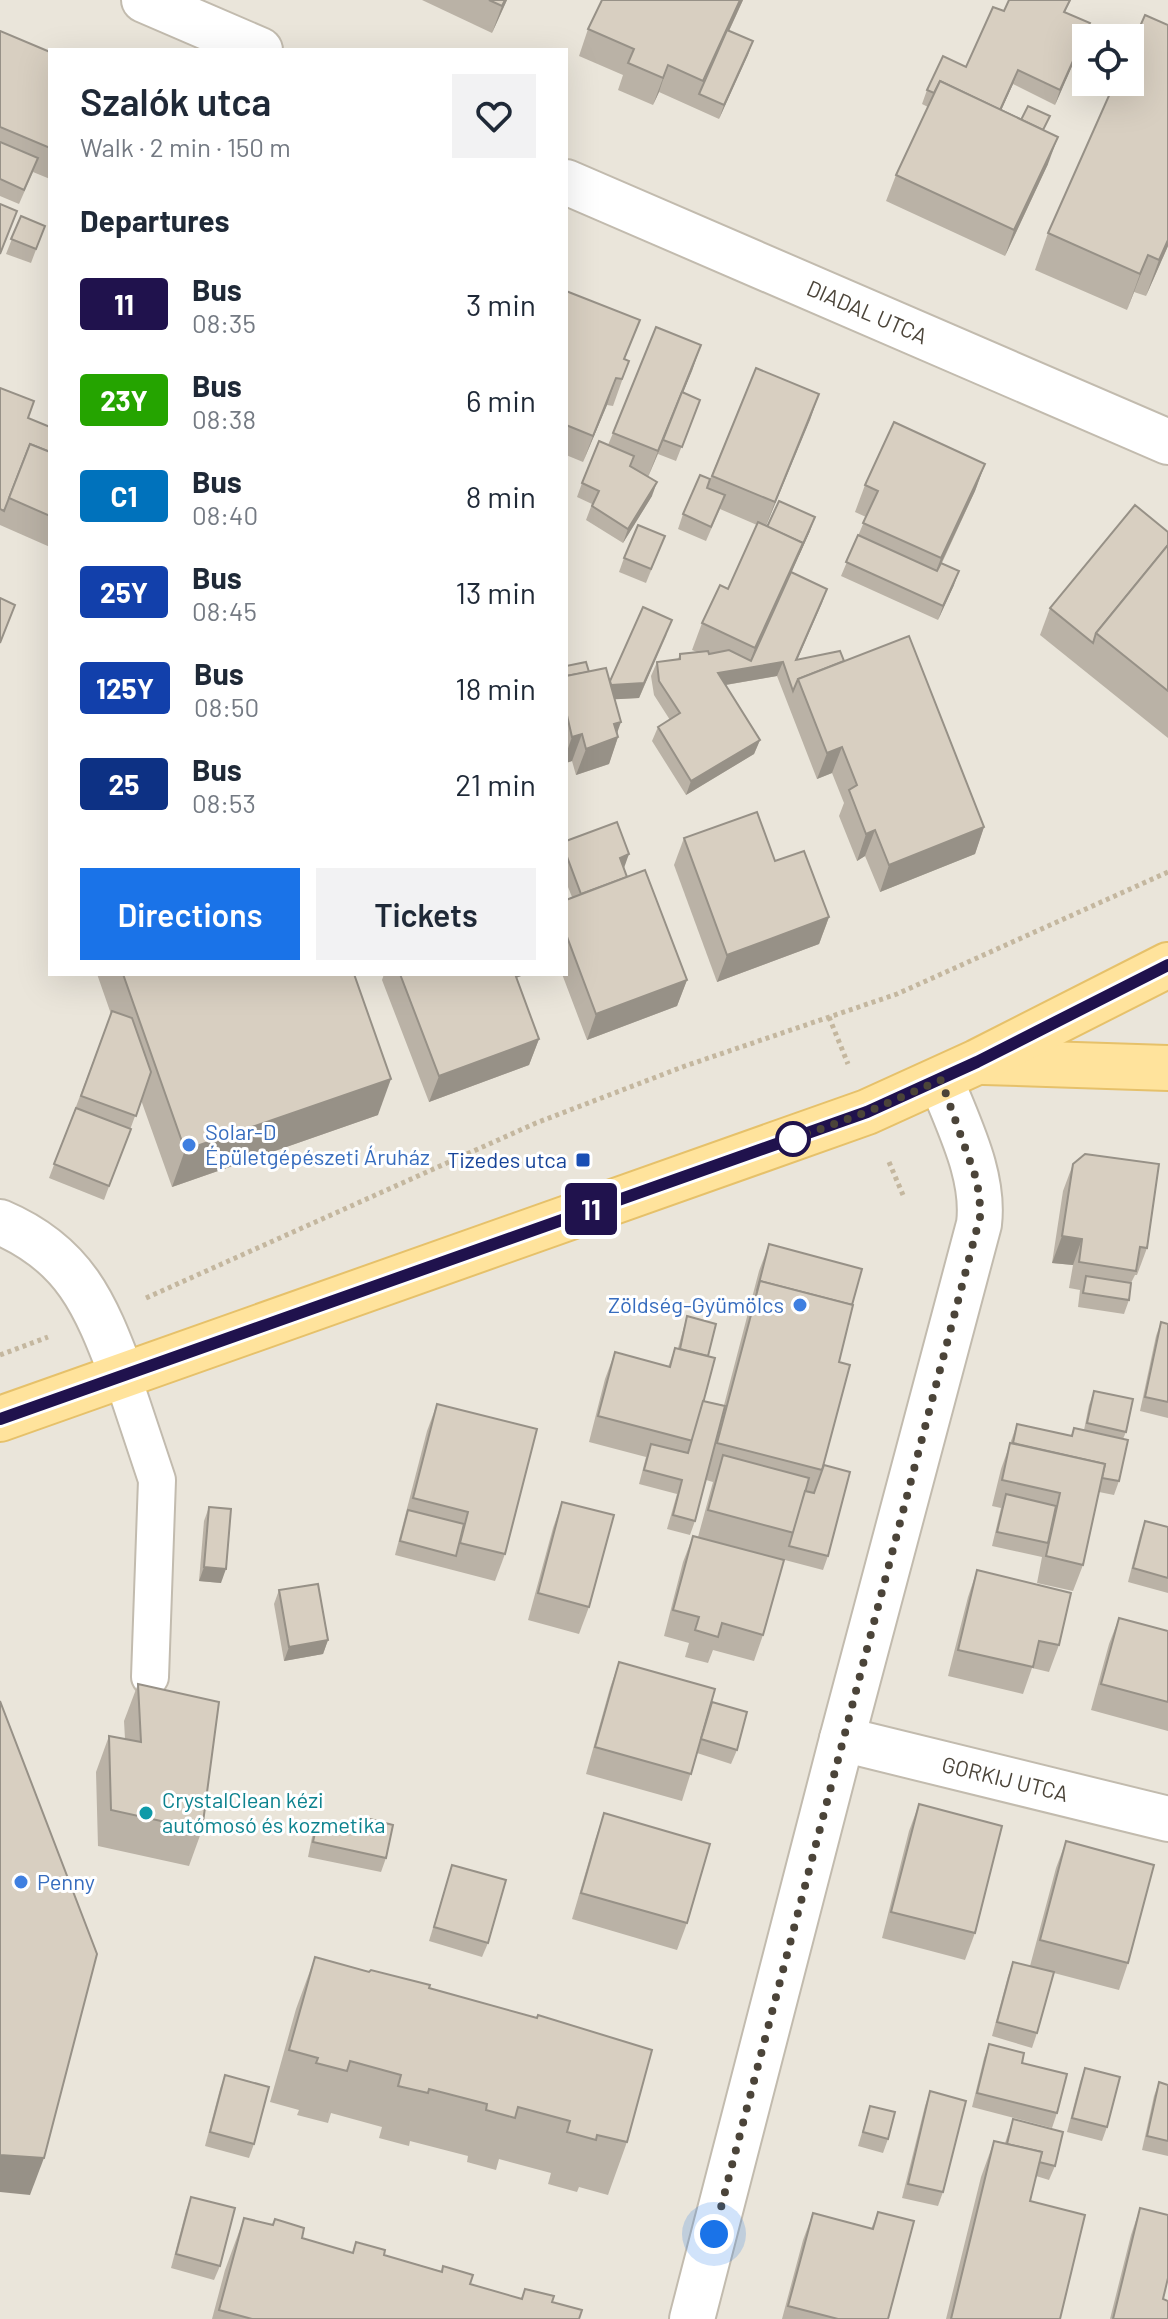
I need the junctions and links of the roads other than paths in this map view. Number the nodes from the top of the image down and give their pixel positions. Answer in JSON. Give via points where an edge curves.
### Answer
{"nodes":[{"id":1,"x":144,"y":0,"type":"edge"},
{"id":2,"x":255,"y":48,"type":"edge"},
{"id":3,"x":568,"y":183,"type":"edge"},
{"id":4,"x":1168,"y":442,"type":"edge"},
{"id":5,"x":1168,"y":965,"type":"edge"},
{"id":6,"x":1168,"y":1068,"type":"edge"},
{"id":7,"x":959,"y":1071,"type":"junction"},
{"id":8,"x":0,"y":1222,"type":"edge"},
{"id":9,"x":122,"y":1375,"type":"junction"},
{"id":10,"x":0,"y":1419,"type":"edge"},
{"id":11,"x":150,"y":1677,"type":"dead end"},
{"id":12,"x":842,"y":1739,"type":"junction"},
{"id":13,"x":1168,"y":1819,"type":"edge"},
{"id":14,"x":692,"y":2319,"type":"edge"}],
"edges":[{"from":1,"to":2,"type":"street"},
{"from":3,"to":4,"type":"street","name":"DIADAL UTCA"},
{"from":5,"to":7,"type":"main road"},
{"from":6,"to":7,"type":"main road"},
{"from":7,"to":9,"type":"main road","via":[[867,1112]]},
{"from":7,"to":12,"type":"street","via":[[981,1202],[979,1224]]},
{"from":8,"to":9,"type":"street","via":[[67,1266],[100,1318]]},
{"from":9,"to":10,"type":"main road"},
{"from":9,"to":11,"type":"lane","via":[[157,1480]]},
{"from":12,"to":13,"type":"street","name":"GORKIJ UTCA"},
{"from":12,"to":14,"type":"street"}]}
